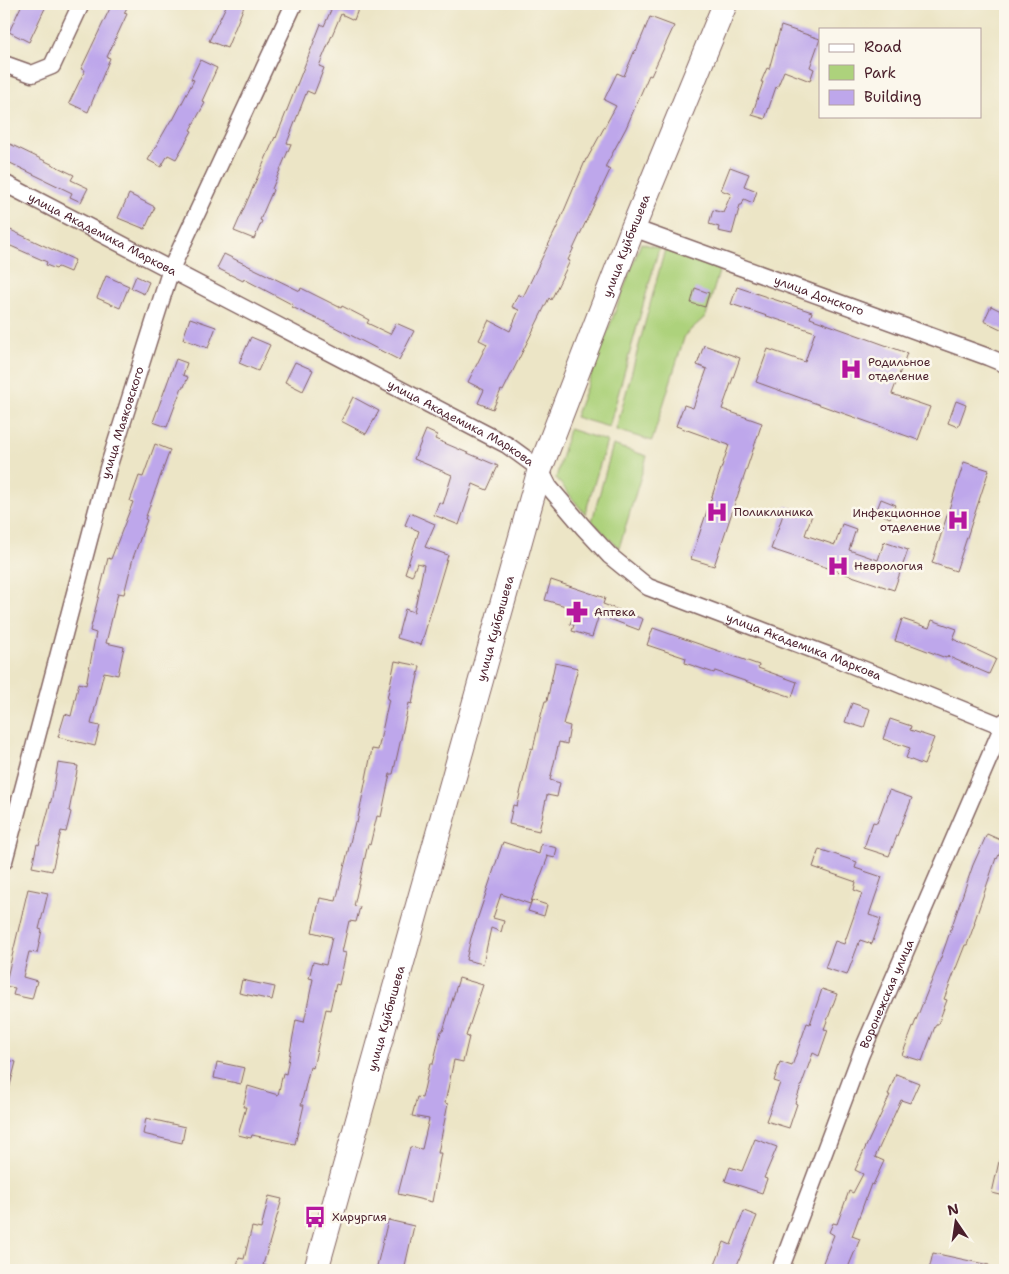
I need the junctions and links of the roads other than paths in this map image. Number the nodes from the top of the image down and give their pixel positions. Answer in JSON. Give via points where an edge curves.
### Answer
{"nodes":[{"id":1,"x":81,"y":4,"type":"edge"},
{"id":2,"x":294,"y":4,"type":"edge"},
{"id":3,"x":725,"y":4,"type":"edge"},
{"id":4,"x":4,"y":64,"type":"edge"},
{"id":5,"x":4,"y":183,"type":"edge"},
{"id":6,"x":633,"y":228,"type":"junction"},
{"id":7,"x":171,"y":269,"type":"junction"},
{"id":8,"x":1005,"y":364,"type":"edge"},
{"id":9,"x":540,"y":469,"type":"junction"},
{"id":10,"x":1004,"y":724,"type":"edge"},
{"id":11,"x":4,"y":861,"type":"edge"},
{"id":12,"x":316,"y":1270,"type":"edge"},
{"id":13,"x":780,"y":1270,"type":"edge"}],
"edges":[{"from":1,"to":4,"type":"street","via":[[52,66],[32,74]]},
{"from":2,"to":7,"type":"street","name":"улица Маяковского"},
{"from":3,"to":6,"type":"street","name":"улица Куйбышева"},
{"from":5,"to":7,"type":"street","name":"улица Академика Маркова"},
{"from":6,"to":8,"type":"street","name":"улица Донского"},
{"from":6,"to":9,"type":"street","name":"улица Куйбышева"},
{"from":7,"to":9,"type":"street","name":"улица Академика Маркова","via":[[507,445]]},
{"from":7,"to":11,"type":"street","name":"улица Маяковского","via":[[108,468]]},
{"from":9,"to":10,"type":"street","name":"улица Академика Маркова","via":[[548,487],[584,528],[610,556],[648,587]]},
{"from":9,"to":12,"type":"street","name":"улица Куйбышева"},
{"from":10,"to":13,"type":"street","name":"Воронежская улица","via":[[861,1054]]}]}
